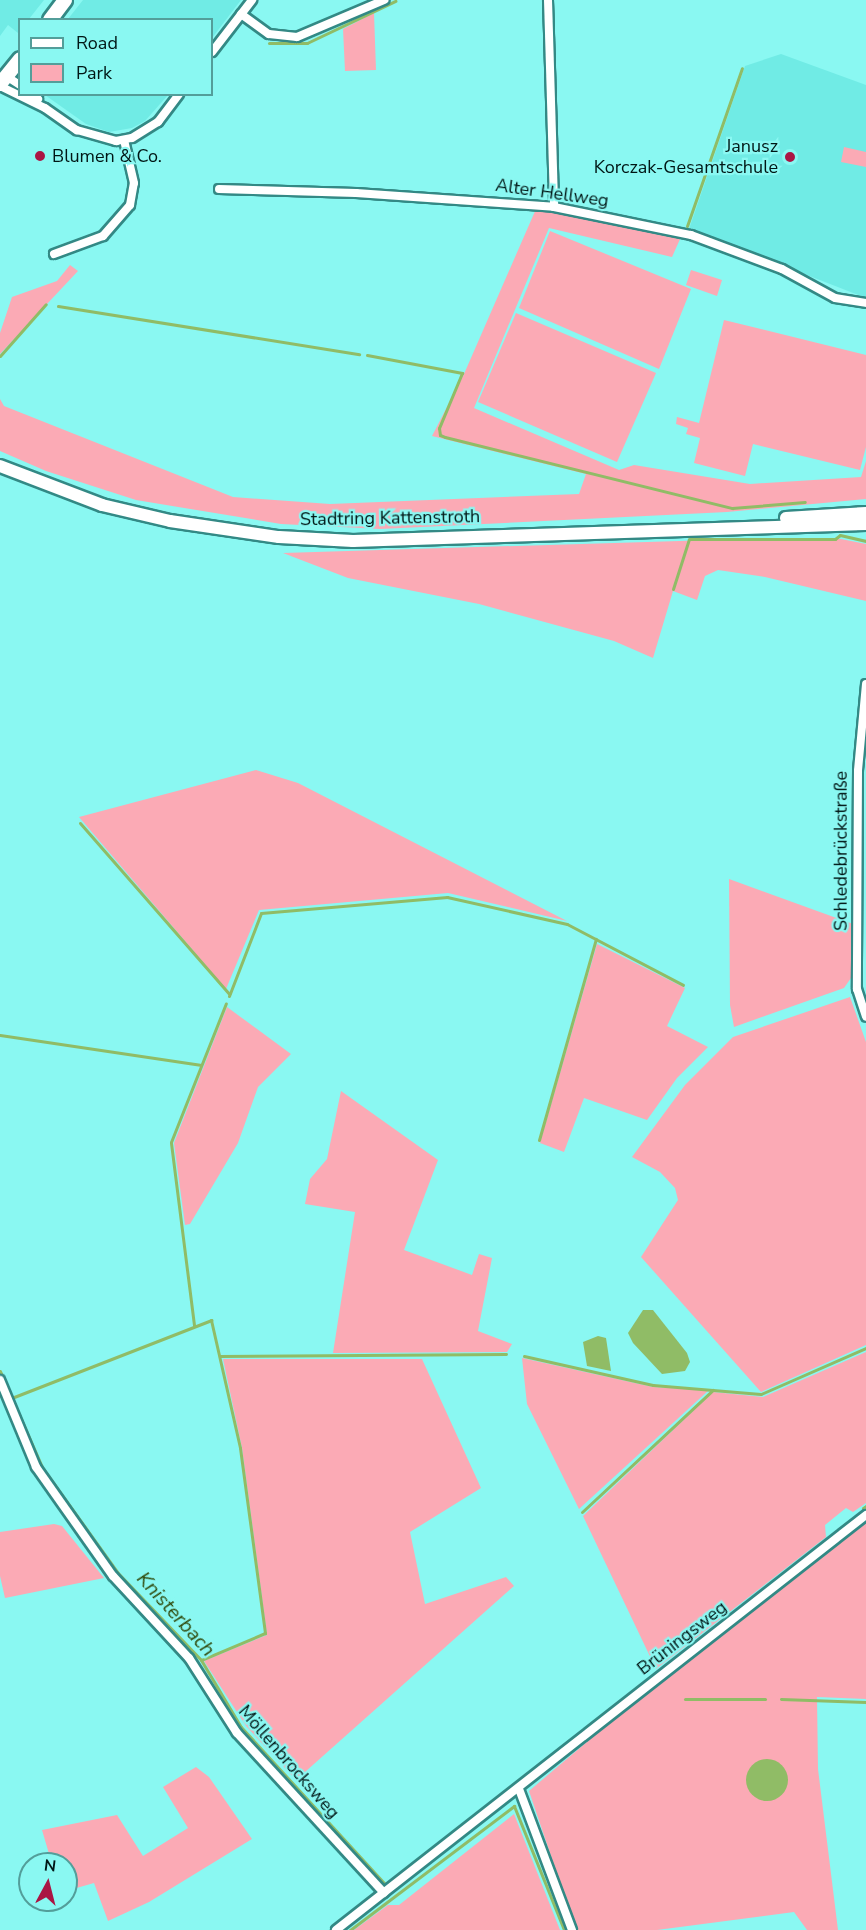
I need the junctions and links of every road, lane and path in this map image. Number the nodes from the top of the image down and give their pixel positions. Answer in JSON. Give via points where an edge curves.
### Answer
{"nodes":[{"id":1,"x":65,"y":0,"type":"edge"},
{"id":2,"x":252,"y":0,"type":"edge"},
{"id":3,"x":384,"y":0,"type":"edge"},
{"id":4,"x":548,"y":0,"type":"edge"},
{"id":5,"x":241,"y":14,"type":"junction"},
{"id":6,"x":52,"y":18,"type":"edge"},
{"id":7,"x":213,"y":51,"type":"edge"},
{"id":8,"x":18,"y":62,"type":"edge"},
{"id":9,"x":2,"y":82,"type":"edge"},
{"id":10,"x":18,"y":86,"type":"edge"},
{"id":11,"x":18,"y":92,"type":"edge"},
{"id":12,"x":25,"y":96,"type":"edge"},
{"id":13,"x":35,"y":96,"type":"edge"},
{"id":14,"x":178,"y":96,"type":"edge"},
{"id":15,"x":45,"y":108,"type":"junction"},
{"id":16,"x":124,"y":140,"type":"junction"},
{"id":17,"x":219,"y":189,"type":"dead end"},
{"id":18,"x":554,"y":207,"type":"junction"},
{"id":19,"x":54,"y":254,"type":"dead end"},
{"id":20,"x":866,"y":303,"type":"edge"},
{"id":21,"x":0,"y":466,"type":"edge"},
{"id":22,"x":866,"y":513,"type":"edge"},
{"id":23,"x":866,"y":524,"type":"edge"},
{"id":24,"x":683,"y":528,"type":"junction"},
{"id":25,"x":866,"y":684,"type":"edge"},
{"id":26,"x":866,"y":1017,"type":"edge"},
{"id":27,"x":0,"y":1380,"type":"edge"},
{"id":28,"x":866,"y":1515,"type":"edge"},
{"id":29,"x":519,"y":1789,"type":"junction"},
{"id":30,"x":384,"y":1893,"type":"junction"},
{"id":31,"x":336,"y":1930,"type":"edge"},
{"id":32,"x":572,"y":1930,"type":"edge"}],
"edges":[{"from":1,"to":6,"type":"main road"},
{"from":2,"to":5,"type":"street"},
{"from":3,"to":5,"type":"street","via":[[297,37],[269,34]]},
{"from":4,"to":18,"type":"street"},
{"from":5,"to":7,"type":"street"},
{"from":8,"to":9,"type":"main road"},
{"from":9,"to":10,"type":"street"},
{"from":9,"to":11,"type":"street"},
{"from":12,"to":15,"type":"street"},
{"from":13,"to":15,"type":"street"},
{"from":14,"to":16,"type":"street","via":[[158,122]]},
{"from":15,"to":16,"type":"street","via":[[84,134]]},
{"from":16,"to":19,"type":"street","via":[[134,183],[130,205],[103,236]]},
{"from":17,"to":18,"type":"street","name":"Alter Hellweg","via":[[356,193]]},
{"from":18,"to":20,"type":"street","name":"Alter Hellweg","via":[[691,235],[782,268],[835,298]]},
{"from":21,"to":24,"type":"main road","name":"Stadtring Kattenstroth","via":[[112,507],[170,521],[279,537],[353,541]]},
{"from":22,"to":24,"type":"main road","name":"Stadtring Kattenstroth"},
{"from":23,"to":24,"type":"main road","name":"Stadtring Kattenstroth"},
{"from":25,"to":26,"type":"street","name":"Schledebrückstraße","via":[[858,771],[857,989]]},
{"from":27,"to":30,"type":"street","name":"Möllenbrocksweg","via":[[36,1467],[94,1551],[189,1658],[237,1733]]},
{"from":28,"to":29,"type":"street","name":"Brüningsweg"},
{"from":29,"to":30,"type":"street","name":"Brüningsweg"},
{"from":29,"to":32,"type":"street"},
{"from":30,"to":31,"type":"street","name":"Brüningsweg"}]}
